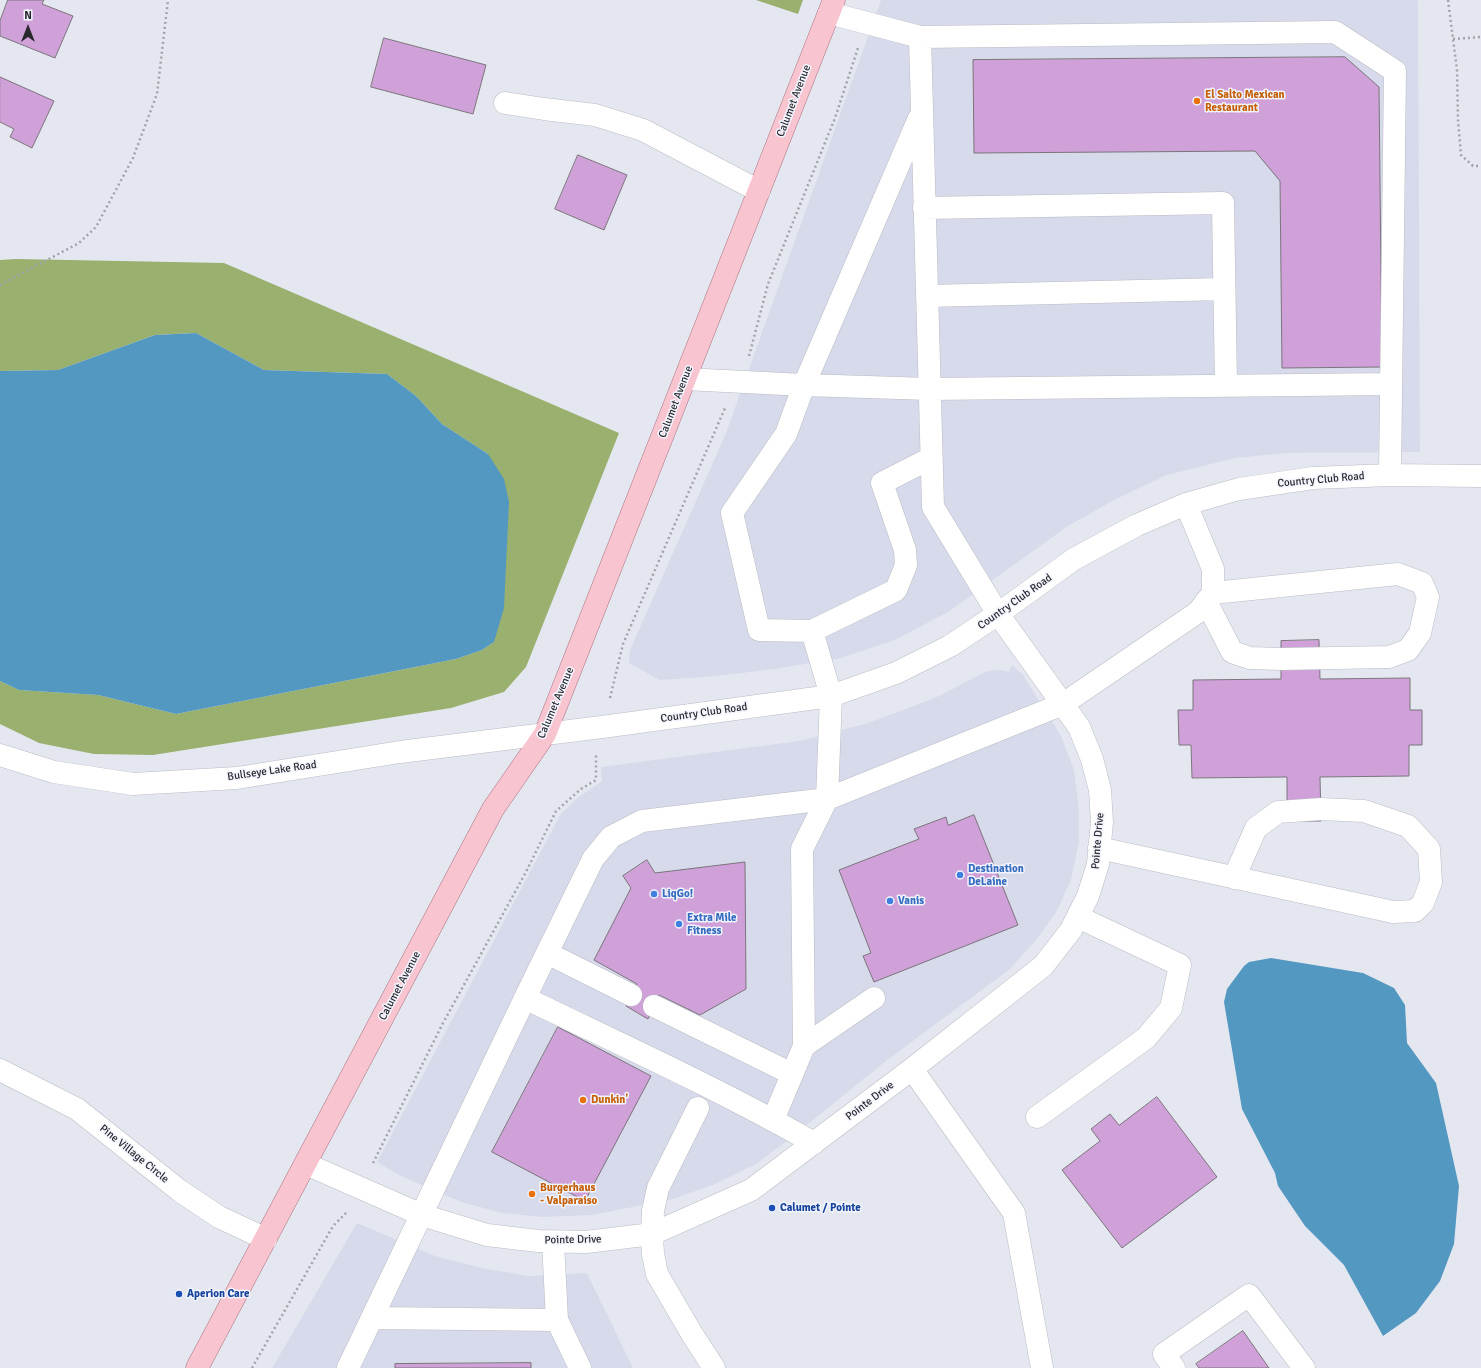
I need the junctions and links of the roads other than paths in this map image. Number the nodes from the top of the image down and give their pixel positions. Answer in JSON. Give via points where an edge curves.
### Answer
{"nodes":[{"id":1,"x":831,"y":6,"type":"edge"},
{"id":2,"x":920,"y":37,"type":"junction"},
{"id":3,"x":506,"y":103,"type":"dead end"},
{"id":4,"x":922,"y":111,"type":"junction"},
{"id":5,"x":759,"y":191,"type":"junction"},
{"id":6,"x":924,"y":208,"type":"junction"},
{"id":7,"x":1224,"y":289,"type":"junction"},
{"id":8,"x":927,"y":296,"type":"junction"},
{"id":9,"x":685,"y":379,"type":"junction"},
{"id":10,"x":1391,"y":384,"type":"junction"},
{"id":11,"x":804,"y":385,"type":"junction"},
{"id":12,"x":1226,"y":385,"type":"junction"},
{"id":13,"x":930,"y":389,"type":"junction"},
{"id":14,"x":931,"y":458,"type":"junction"},
{"id":15,"x":1390,"y":475,"type":"junction"},
{"id":16,"x":1481,"y":476,"type":"edge"},
{"id":17,"x":1186,"y":504,"type":"junction"},
{"id":18,"x":1210,"y":597,"type":"junction"},
{"id":19,"x":998,"y":614,"type":"junction"},
{"id":20,"x":812,"y":631,"type":"junction"},
{"id":21,"x":831,"y":696,"type":"junction"},
{"id":22,"x":1063,"y":704,"type":"junction"},
{"id":23,"x":546,"y":734,"type":"junction"},
{"id":24,"x":0,"y":755,"type":"edge"},
{"id":25,"x":827,"y":798,"type":"junction"},
{"id":26,"x":1099,"y":848,"type":"junction"},
{"id":27,"x":1234,"y":878,"type":"junction"},
{"id":28,"x":1078,"y":917,"type":"junction"},
{"id":29,"x":547,"y":953,"type":"junction"},
{"id":30,"x":631,"y":995,"type":"dead end"},
{"id":31,"x":525,"y":998,"type":"junction"},
{"id":32,"x":874,"y":998,"type":"dead end"},
{"id":33,"x":654,"y":1006,"type":"dead end"},
{"id":34,"x":804,"y":1046,"type":"junction"},
{"id":35,"x":912,"y":1069,"type":"junction"},
{"id":36,"x":0,"y":1070,"type":"edge"},
{"id":37,"x":792,"y":1074,"type":"junction"},
{"id":38,"x":698,"y":1108,"type":"dead end"},
{"id":39,"x":1037,"y":1117,"type":"dead end"},
{"id":40,"x":773,"y":1120,"type":"junction"},
{"id":41,"x":814,"y":1143,"type":"junction"},
{"id":42,"x":306,"y":1164,"type":"junction"},
{"id":43,"x":422,"y":1215,"type":"junction"},
{"id":44,"x":652,"y":1234,"type":"junction"},
{"id":45,"x":266,"y":1239,"type":"junction"},
{"id":46,"x":552,"y":1242,"type":"junction"},
{"id":47,"x":372,"y":1318,"type":"junction"},
{"id":48,"x":557,"y":1320,"type":"junction"},
{"id":49,"x":197,"y":1368,"type":"edge"},
{"id":50,"x":348,"y":1368,"type":"edge"},
{"id":51,"x":580,"y":1368,"type":"edge"},
{"id":52,"x":714,"y":1368,"type":"edge"},
{"id":53,"x":1042,"y":1368,"type":"edge"},
{"id":54,"x":1174,"y":1368,"type":"edge"},
{"id":55,"x":1304,"y":1368,"type":"edge"}],
"edges":[{"from":1,"to":2,"type":"street"},
{"from":1,"to":5,"type":"main road","name":"Calumet Avenue"},
{"from":2,"to":4,"type":"street","name":"Pointe Drive"},
{"from":2,"to":10,"type":"street","via":[[1335,32],[1395,71]]},
{"from":3,"to":5,"type":"street","via":[[595,115],[643,130]]},
{"from":4,"to":6,"type":"street","name":"Pointe Drive"},
{"from":4,"to":11,"type":"street"},
{"from":5,"to":9,"type":"main road","name":"Calumet Avenue"},
{"from":6,"to":7,"type":"street","via":[[1223,203]]},
{"from":6,"to":8,"type":"street","name":"Pointe Drive"},
{"from":7,"to":8,"type":"street"},
{"from":7,"to":12,"type":"street"},
{"from":8,"to":13,"type":"street","name":"Pointe Drive"},
{"from":9,"to":11,"type":"street"},
{"from":9,"to":23,"type":"main road","name":"Calumet Avenue"},
{"from":10,"to":12,"type":"street"},
{"from":10,"to":15,"type":"street"},
{"from":11,"to":13,"type":"street"},
{"from":11,"to":20,"type":"street","via":[[786,434],[732,513],[759,630]]},
{"from":12,"to":13,"type":"street"},
{"from":13,"to":14,"type":"street","name":"Pointe Drive"},
{"from":14,"to":19,"type":"street","name":"Pointe Drive","via":[[933,507]]},
{"from":14,"to":20,"type":"street","via":[[882,483],[905,550],[906,566],[896,590]]},
{"from":15,"to":16,"type":"street","name":"Country Club Road"},
{"from":15,"to":17,"type":"street","name":"Country Club Road","via":[[1313,478],[1239,489]]},
{"from":17,"to":18,"type":"street","via":[[1213,569]]},
{"from":17,"to":19,"type":"street","name":"Country Club Road","via":[[1136,525],[1074,559]]},
{"from":18,"to":18,"type":"street","via":[[1232,652],[1250,658],[1281,659],[1389,657],[1408,650],[1420,633],[1428,597],[1422,583],[1398,574]]},
{"from":18,"to":22,"type":"street","via":[[1198,612]]},
{"from":19,"to":21,"type":"street","name":"Country Club Road","via":[[950,646],[896,673]]},
{"from":19,"to":22,"type":"street","name":"Pointe Drive"},
{"from":20,"to":21,"type":"street"},
{"from":21,"to":23,"type":"street","name":"Country Club Road"},
{"from":21,"to":25,"type":"street"},
{"from":22,"to":25,"type":"street"},
{"from":22,"to":26,"type":"street","name":"Pointe Drive","via":[[1079,727],[1092,759],[1100,790],[1102,822]]},
{"from":23,"to":24,"type":"street","name":"Bullseye Lake Road","via":[[400,752],[237,778],[134,784],[54,772]]},
{"from":23,"to":42,"type":"main road","name":"Calumet Avenue","via":[[493,809]]},
{"from":25,"to":29,"type":"street","via":[[642,822],[611,837],[593,859]]},
{"from":25,"to":34,"type":"street","via":[[802,849]]},
{"from":26,"to":27,"type":"street"},
{"from":26,"to":28,"type":"street","name":"Pointe Drive","via":[[1098,864]]},
{"from":27,"to":27,"type":"street","via":[[1392,912],[1415,911],[1423,903],[1430,882],[1429,849],[1408,826],[1364,810],[1278,812],[1256,828]]},
{"from":28,"to":35,"type":"street","name":"Pointe Drive","via":[[1043,966]]},
{"from":28,"to":39,"type":"street","via":[[1180,965],[1171,1008],[1146,1038]]},
{"from":29,"to":30,"type":"street"},
{"from":29,"to":31,"type":"street"},
{"from":31,"to":40,"type":"street"},
{"from":31,"to":43,"type":"street"},
{"from":32,"to":34,"type":"street"},
{"from":33,"to":37,"type":"street"},
{"from":34,"to":37,"type":"street"},
{"from":35,"to":41,"type":"street","name":"Pointe Drive"},
{"from":35,"to":53,"type":"street","via":[[1014,1213]]},
{"from":36,"to":45,"type":"street","name":"Pine Village Circle","via":[[77,1109],[180,1191],[219,1217]]},
{"from":37,"to":40,"type":"street"},
{"from":38,"to":44,"type":"street","via":[[658,1188]]},
{"from":40,"to":41,"type":"street"},
{"from":41,"to":44,"type":"street","name":"Pointe Drive","via":[[751,1190]]},
{"from":42,"to":43,"type":"street","name":"Pointe Drive"},
{"from":42,"to":45,"type":"main road","name":"Calumet Avenue"},
{"from":43,"to":46,"type":"street","name":"Pointe Drive","via":[[487,1235]]},
{"from":43,"to":47,"type":"street"},
{"from":44,"to":46,"type":"street","name":"Pointe Drive","via":[[586,1242]]},
{"from":44,"to":52,"type":"street","via":[[657,1274]]},
{"from":45,"to":49,"type":"main road","name":"Calumet Avenue"},
{"from":46,"to":48,"type":"street"},
{"from":47,"to":48,"type":"street"},
{"from":47,"to":50,"type":"street"},
{"from":48,"to":51,"type":"street"},
{"from":54,"to":55,"type":"street","via":[[1164,1354],[1249,1295]]}]}
